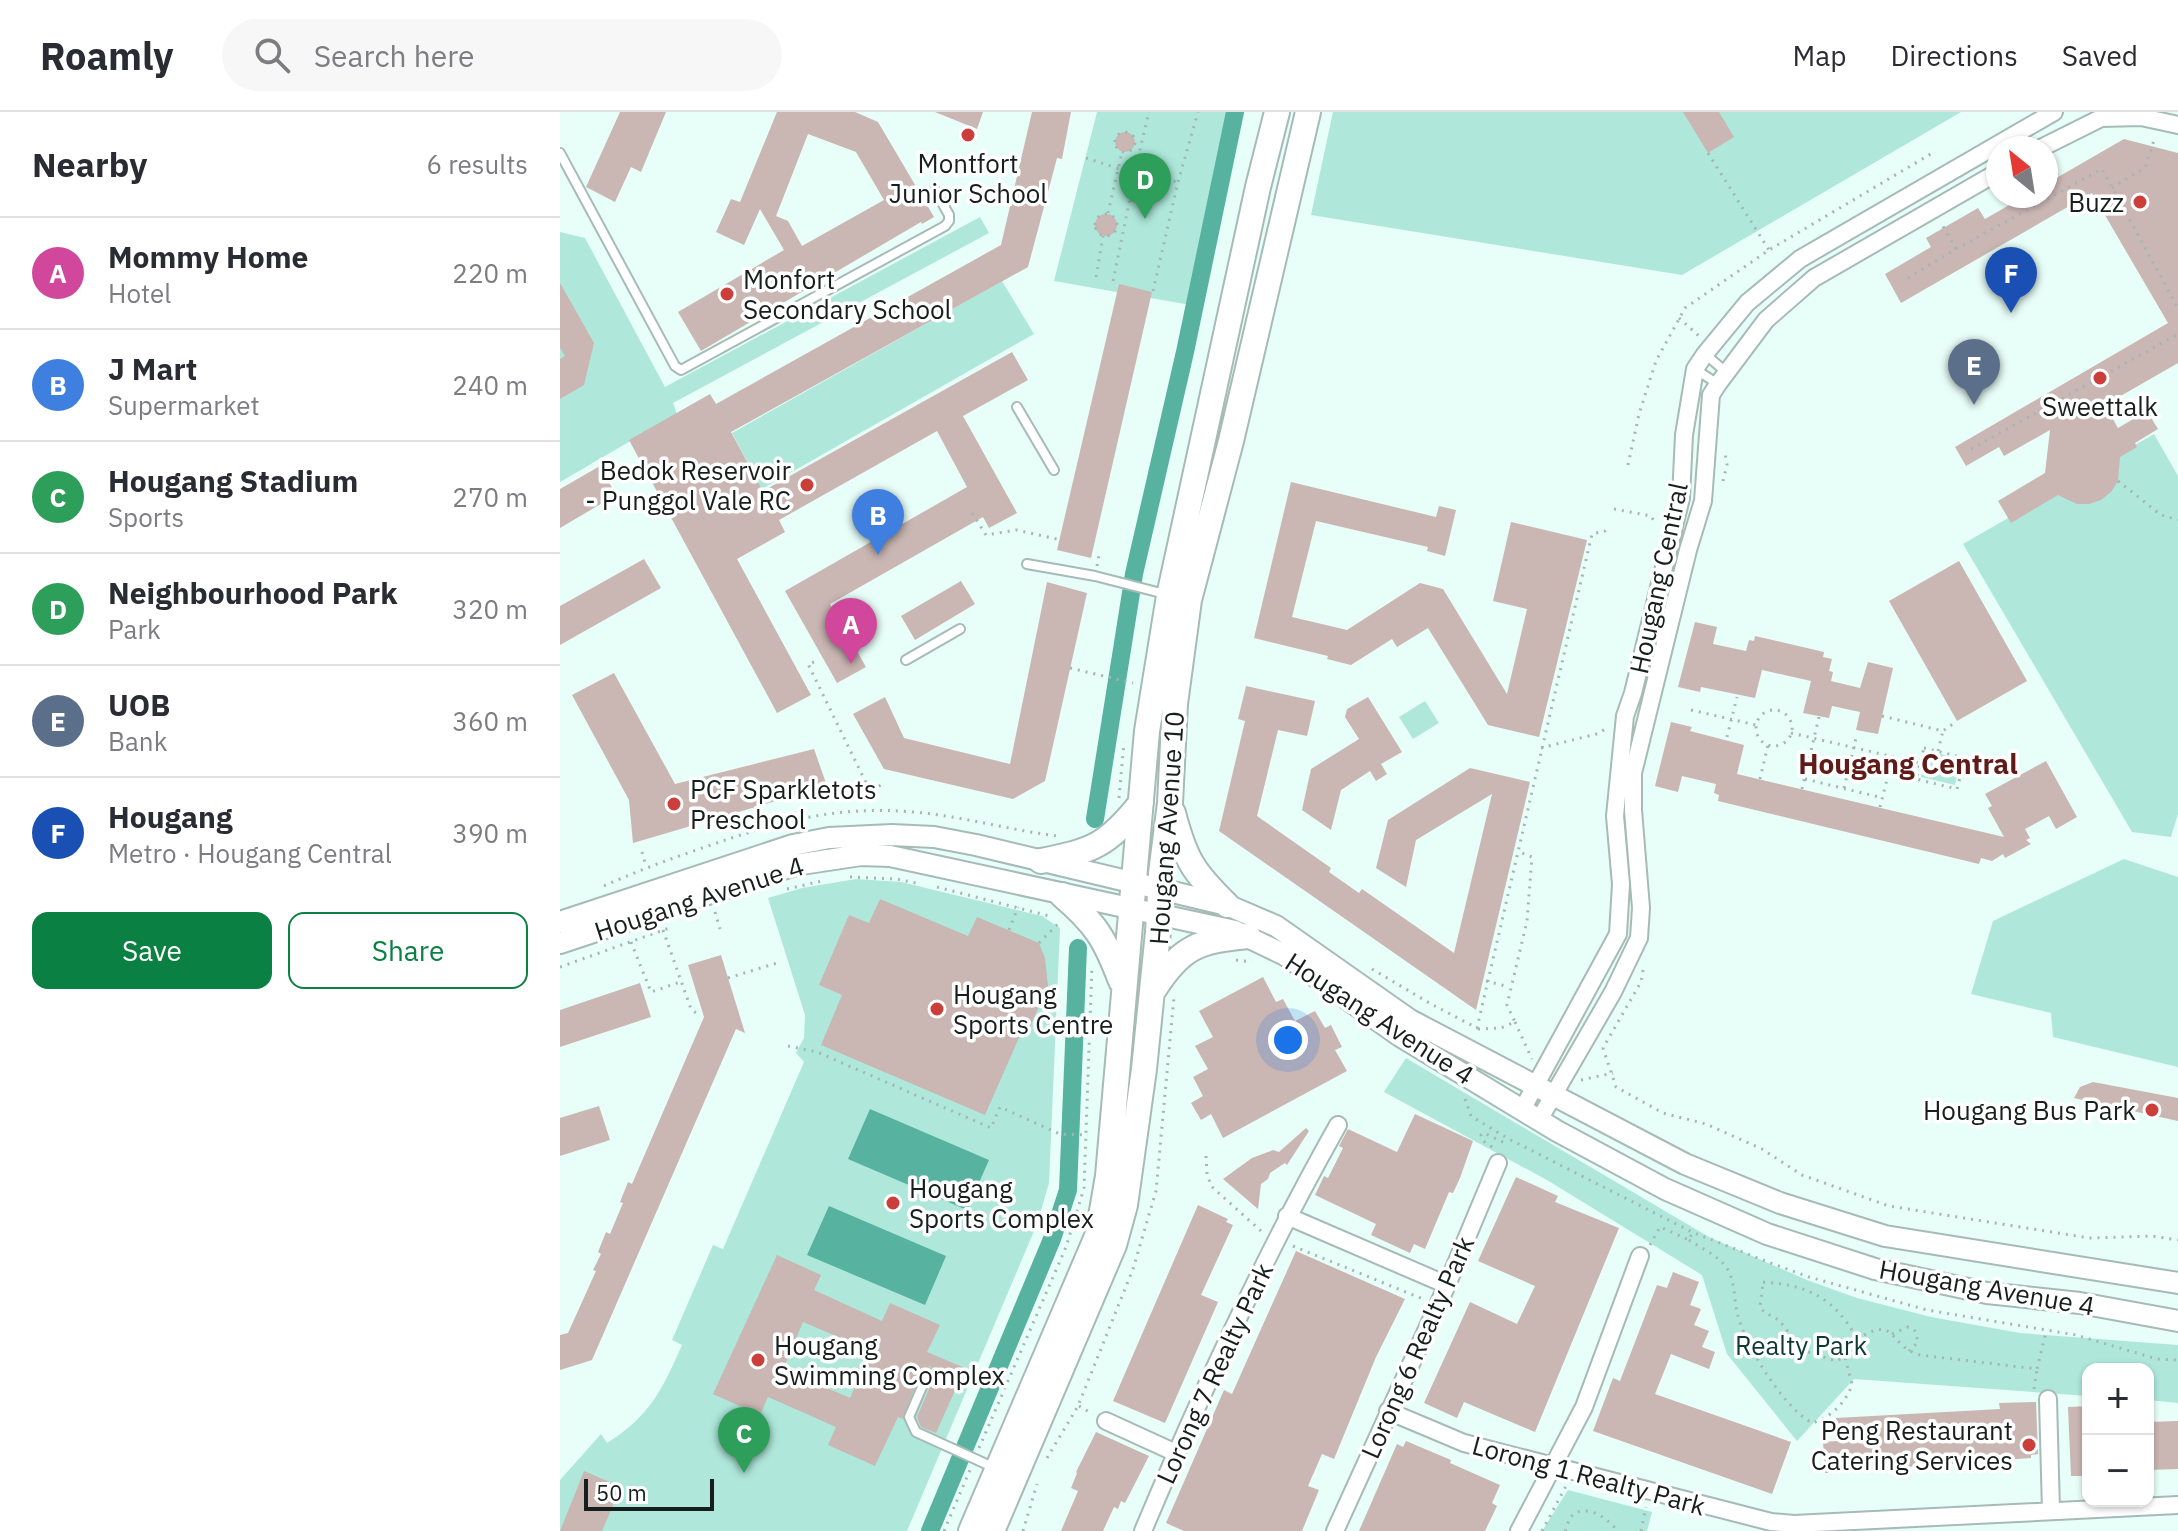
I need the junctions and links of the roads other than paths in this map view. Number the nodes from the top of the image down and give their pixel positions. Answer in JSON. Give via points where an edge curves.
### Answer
{"nodes":[{"id":1,"x":1277,"y":112,"type":"edge"},
{"id":2,"x":1308,"y":112,"type":"edge"},
{"id":3,"x":2054,"y":112,"type":"edge"},
{"id":4,"x":2178,"y":125,"type":"edge"},
{"id":5,"x":2058,"y":140,"type":"edge"},
{"id":6,"x":560,"y":153,"type":"edge"},
{"id":7,"x":1986,"y":179,"type":"edge"},
{"id":8,"x":935,"y":190,"type":"dead end"},
{"id":9,"x":1705,"y":354,"type":"junction"},
{"id":10,"x":1695,"y":369,"type":"junction"},
{"id":11,"x":1722,"y":378,"type":"junction"},
{"id":12,"x":1017,"y":407,"type":"dead end"},
{"id":13,"x":1054,"y":470,"type":"dead end"},
{"id":14,"x":1027,"y":564,"type":"dead end"},
{"id":15,"x":1171,"y":596,"type":"junction"},
{"id":16,"x":960,"y":629,"type":"dead end"},
{"id":17,"x":906,"y":660,"type":"dead end"},
{"id":18,"x":1141,"y":803,"type":"junction"},
{"id":19,"x":1170,"y":803,"type":"junction"},
{"id":20,"x":1633,"y":810,"type":"junction"},
{"id":21,"x":1615,"y":816,"type":"junction"},
{"id":22,"x":1041,"y":861,"type":"junction"},
{"id":23,"x":747,"y":869,"type":"junction"},
{"id":24,"x":1134,"y":883,"type":"junction"},
{"id":25,"x":1160,"y":889,"type":"junction"},
{"id":26,"x":1062,"y":895,"type":"junction"},
{"id":27,"x":1227,"y":905,"type":"junction"},
{"id":28,"x":637,"y":906,"type":"junction"},
{"id":29,"x":1130,"y":910,"type":"junction"},
{"id":30,"x":1159,"y":914,"type":"junction"},
{"id":31,"x":560,"y":922,"type":"edge"},
{"id":32,"x":1248,"y":936,"type":"junction"},
{"id":33,"x":560,"y":943,"type":"edge"},
{"id":34,"x":1124,"y":991,"type":"junction"},
{"id":35,"x":1152,"y":993,"type":"junction"},
{"id":36,"x":1545,"y":1090,"type":"junction"},
{"id":37,"x":1530,"y":1115,"type":"junction"},
{"id":38,"x":1338,"y":1125,"type":"dead end"},
{"id":39,"x":1499,"y":1158,"type":"road end"},
{"id":40,"x":1287,"y":1216,"type":"junction"},
{"id":41,"x":1640,"y":1256,"type":"road end"},
{"id":42,"x":2178,"y":1283,"type":"edge"},
{"id":43,"x":1447,"y":1285,"type":"junction"},
{"id":44,"x":2178,"y":1321,"type":"edge"},
{"id":45,"x":928,"y":1373,"type":"dead end"},
{"id":46,"x":2041,"y":1394,"type":"road end"},
{"id":47,"x":1388,"y":1411,"type":"junction"},
{"id":48,"x":1103,"y":1419,"type":"road end"},
{"id":49,"x":1176,"y":1453,"type":"junction"},
{"id":50,"x":1553,"y":1465,"type":"junction"},
{"id":51,"x":997,"y":1469,"type":"junction"},
{"id":52,"x":2178,"y":1505,"type":"edge"},
{"id":53,"x":2051,"y":1511,"type":"junction"},
{"id":54,"x":971,"y":1531,"type":"edge"},
{"id":55,"x":992,"y":1531,"type":"edge"},
{"id":56,"x":1143,"y":1531,"type":"edge"},
{"id":57,"x":1335,"y":1531,"type":"edge"},
{"id":58,"x":1519,"y":1531,"type":"edge"}],
"edges":[{"from":1,"to":15,"type":"main road","name":"Hougang Avenue 10"},
{"from":2,"to":15,"type":"main road","name":"Hougang Avenue 10","via":[[1231,441]]},
{"from":3,"to":9,"type":"street","name":"Hougang Central","via":[[1800,259],[1747,303]]},
{"from":4,"to":5,"type":"street","via":[[2141,117],[2101,118]]},
{"from":6,"to":8,"type":"lane","via":[[681,370],[945,226],[949,215]]},
{"from":7,"to":11,"type":"street","name":"Hougang Central","via":[[1814,278],[1766,320]]},
{"from":9,"to":10,"type":"street","name":"Hougang Central"},
{"from":9,"to":11,"type":"lane"},
{"from":10,"to":11,"type":"lane"},
{"from":10,"to":21,"type":"street","name":"Hougang Central","via":[[1681,498],[1625,716]]},
{"from":11,"to":20,"type":"street","name":"Hougang Central","via":[[1711,395],[1703,501],[1633,773]]},
{"from":12,"to":13,"type":"lane"},
{"from":14,"to":15,"type":"lane"},
{"from":15,"to":18,"type":"main road","name":"Hougang Avenue 10","via":[[1147,731]]},
{"from":15,"to":19,"type":"main road","name":"Hougang Avenue 10","via":[[1175,704]]},
{"from":16,"to":17,"type":"lane"},
{"from":18,"to":22,"type":"main road","via":[[1111,837],[1084,852]]},
{"from":18,"to":24,"type":"main road","name":"Hougang Avenue 10"},
{"from":19,"to":25,"type":"main road","name":"Hougang Avenue 10"},
{"from":19,"to":27,"type":"main road","via":[[1192,868]]},
{"from":20,"to":21,"type":"lane"},
{"from":20,"to":36,"type":"street","name":"Hougang Central","via":[[1639,938],[1613,992]]},
{"from":21,"to":36,"type":"street","name":"Hougang Central","via":[[1621,884],[1618,934]]},
{"from":22,"to":23,"type":"street","name":"Hougang Avenue 4","via":[[948,840],[892,835],[793,845]]},
{"from":22,"to":24,"type":"street","name":"Hougang Avenue 4"},
{"from":23,"to":26,"type":"street","name":"Hougang Avenue 4","via":[[890,856]]},
{"from":23,"to":28,"type":"street","name":"Hougang Avenue 4"},
{"from":24,"to":25,"type":"street","name":"Hougang Avenue 4"},
{"from":24,"to":29,"type":"main road","name":"Hougang Avenue 10"},
{"from":25,"to":27,"type":"street","name":"Hougang Avenue 4"},
{"from":25,"to":30,"type":"main road","name":"Hougang Avenue 10"},
{"from":26,"to":29,"type":"street","name":"Hougang Avenue 4"},
{"from":26,"to":34,"type":"main road","via":[[1097,928]]},
{"from":27,"to":36,"type":"street","name":"Hougang Avenue 4","via":[[1276,926],[1410,1020]]},
{"from":28,"to":31,"type":"street","name":"Hougang Avenue 4"},
{"from":28,"to":33,"type":"street","name":"Hougang Avenue 4"},
{"from":29,"to":30,"type":"street","name":"Hougang Avenue 4"},
{"from":29,"to":34,"type":"main road","name":"Hougang Avenue 10"},
{"from":30,"to":32,"type":"street","name":"Hougang Avenue 4"},
{"from":30,"to":35,"type":"main road","name":"Hougang Avenue 10"},
{"from":32,"to":35,"type":"main road","via":[[1192,946],[1168,968]]},
{"from":32,"to":37,"type":"street","name":"Hougang Avenue 4"},
{"from":34,"to":51,"type":"main road","name":"Hougang Avenue 10","via":[[1098,1234]]},
{"from":35,"to":55,"type":"main road","name":"Hougang Avenue 10","via":[[1125,1205],[1114,1245]]},
{"from":36,"to":37,"type":"street","name":"Hougang Central"},
{"from":36,"to":42,"type":"street","name":"Hougang Avenue 4","via":[[1685,1164],[1780,1203],[1885,1236]]},
{"from":37,"to":44,"type":"street","name":"Hougang Avenue 4","via":[[1665,1189],[1767,1234],[1875,1269],[1987,1293]]},
{"from":38,"to":40,"type":"street","name":"Lorong 7 Realty Park"},
{"from":39,"to":43,"type":"street","name":"Lorong 6 Realty Park"},
{"from":40,"to":43,"type":"street"},
{"from":40,"to":49,"type":"street","name":"Lorong 7 Realty Park"},
{"from":41,"to":50,"type":"street","via":[[1584,1407]]},
{"from":43,"to":47,"type":"street","name":"Lorong 6 Realty Park"},
{"from":45,"to":51,"type":"lane","via":[[910,1425]]},
{"from":46,"to":53,"type":"street"},
{"from":47,"to":50,"type":"street","name":"Lorong 1 Realty Park","via":[[1464,1443]]},
{"from":47,"to":57,"type":"street","name":"Lorong 6 Realty Park"},
{"from":48,"to":49,"type":"street"},
{"from":49,"to":56,"type":"street","name":"Lorong 7 Realty Park"},
{"from":50,"to":53,"type":"street","name":"Lorong 1 Realty Park","via":[[1782,1523]]},
{"from":50,"to":58,"type":"street"},
{"from":51,"to":54,"type":"main road","name":"Hougang Avenue 10"},
{"from":52,"to":53,"type":"street","name":"Lorong 1 Realty Park"}]}
